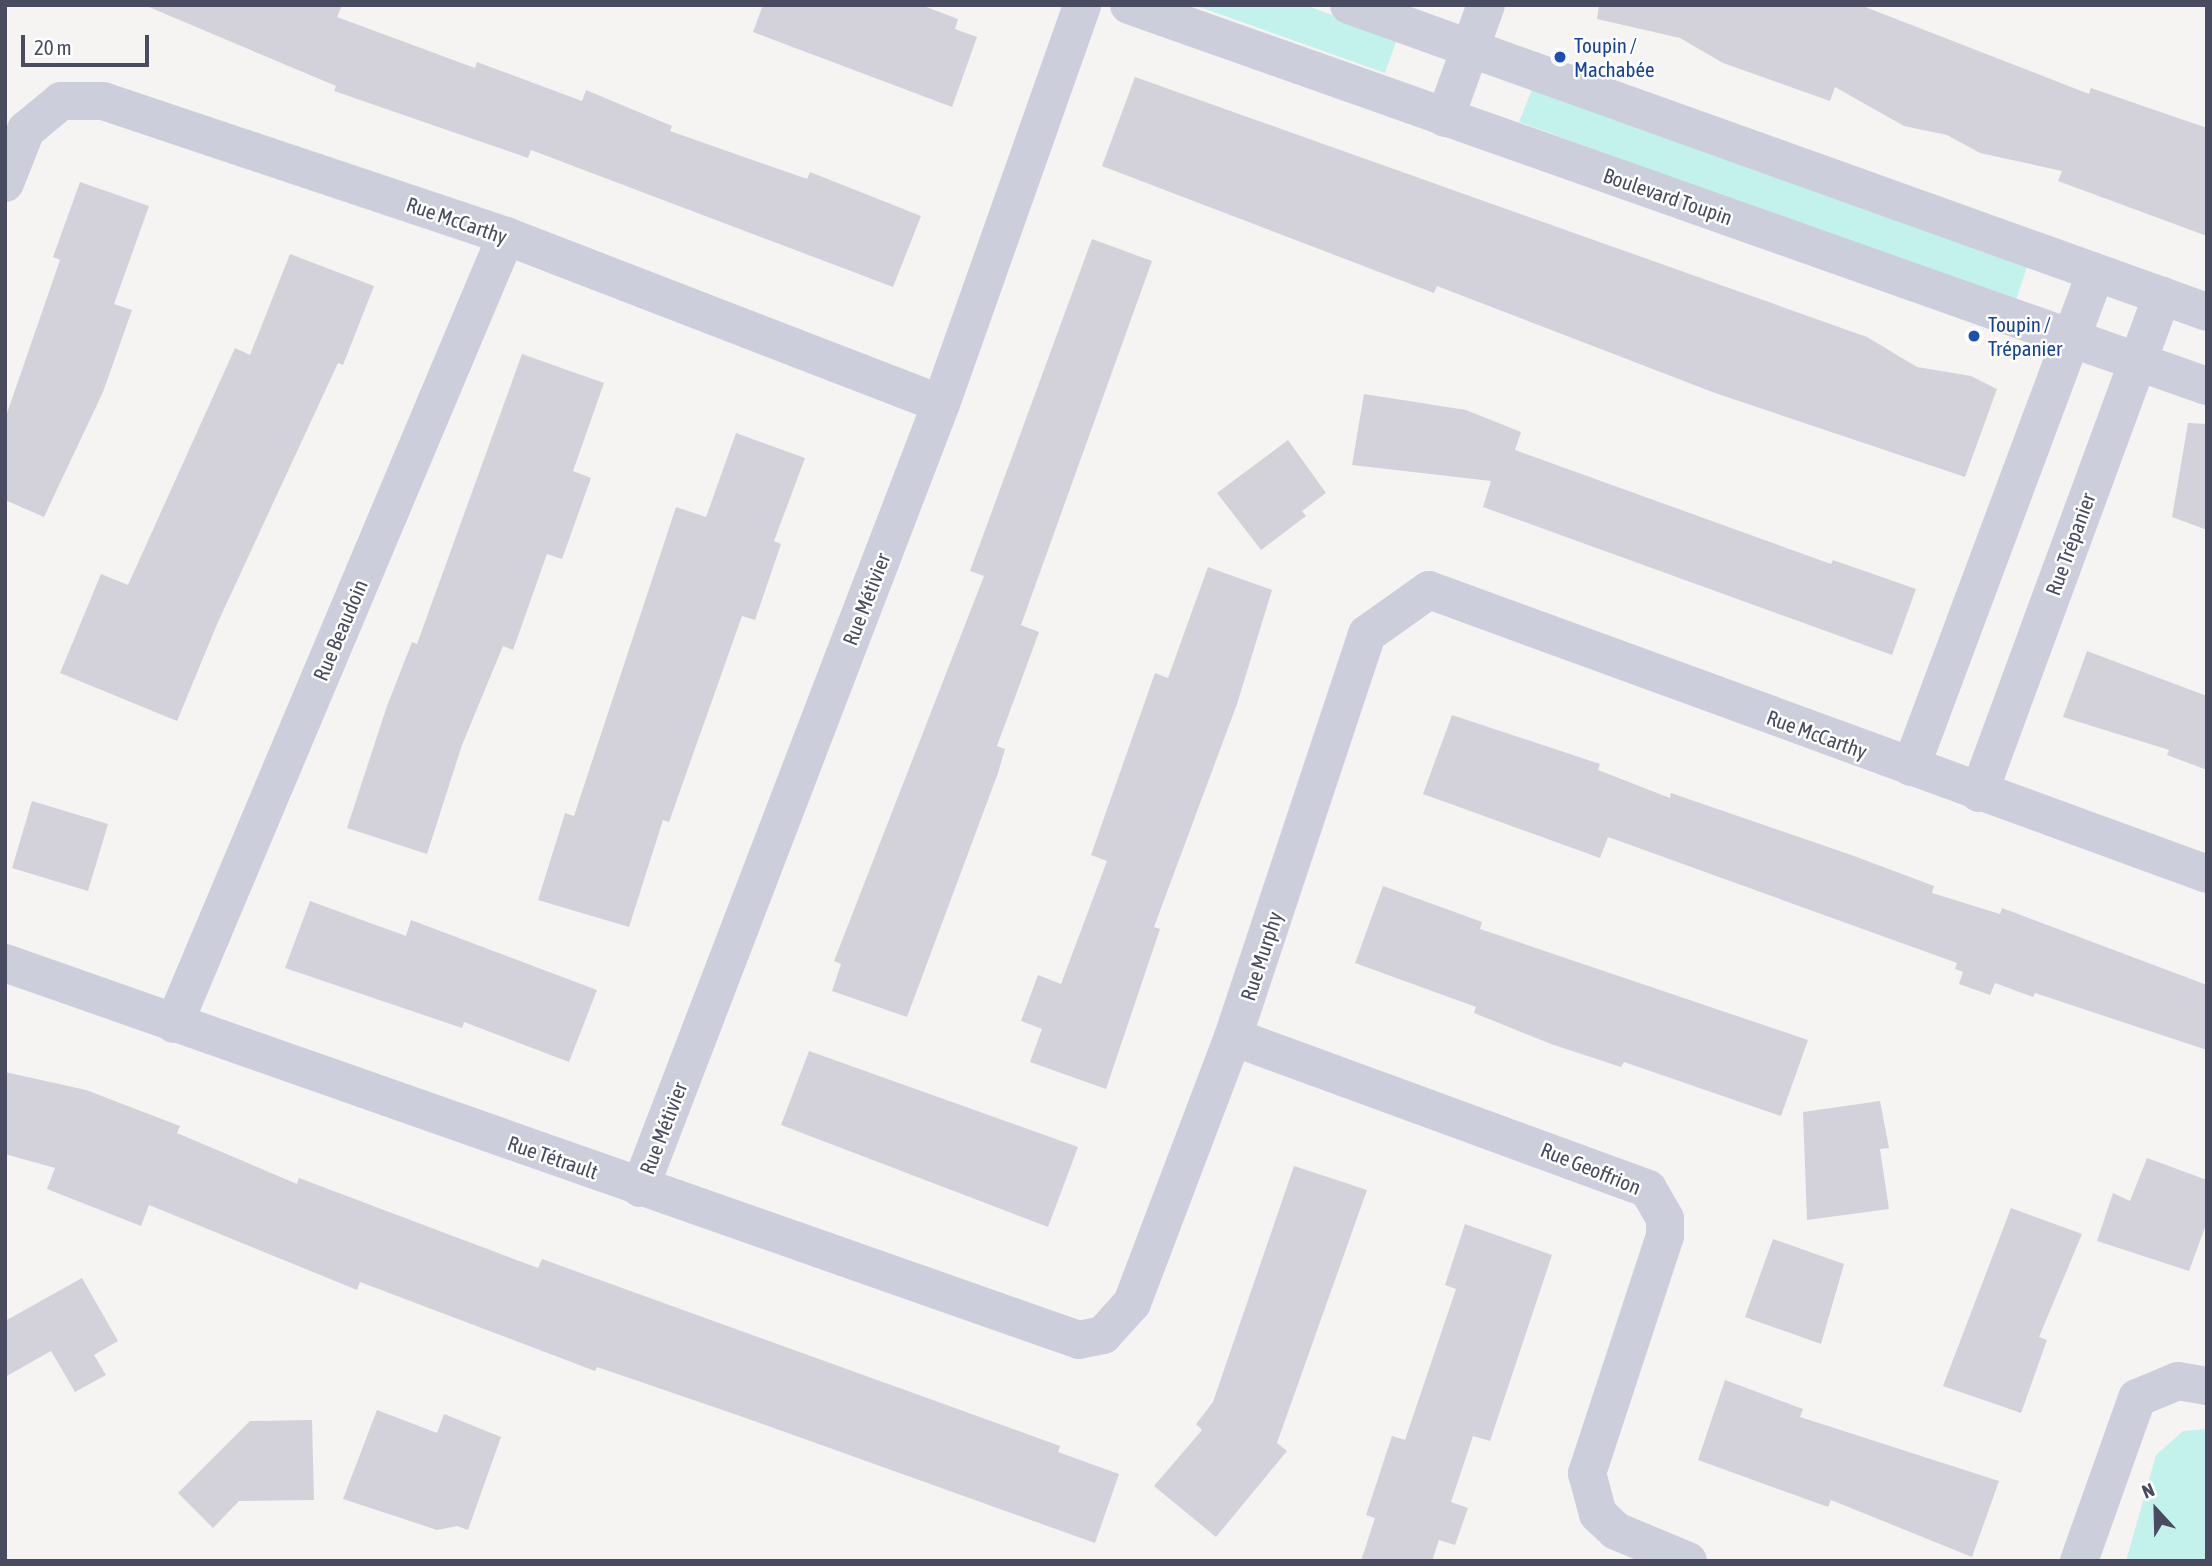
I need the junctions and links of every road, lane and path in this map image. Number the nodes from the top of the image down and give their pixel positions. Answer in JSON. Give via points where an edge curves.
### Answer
{"nodes":[{"id":1,"x":1082,"y":5,"type":"edge"},
{"id":2,"x":1129,"y":5,"type":"edge"},
{"id":3,"x":1349,"y":5,"type":"edge"},
{"id":4,"x":1486,"y":5,"type":"edge"},
{"id":5,"x":1471,"y":50,"type":"junction"},
{"id":6,"x":1445,"y":118,"type":"junction"},
{"id":7,"x":5,"y":183,"type":"edge"},
{"id":8,"x":506,"y":236,"type":"junction"},
{"id":9,"x":2095,"y":272,"type":"junction"},
{"id":10,"x":2162,"y":296,"type":"junction"},
{"id":11,"x":2207,"y":312,"type":"edge"},
{"id":12,"x":2072,"y":337,"type":"junction"},
{"id":13,"x":2137,"y":360,"type":"junction"},
{"id":14,"x":2207,"y":386,"type":"edge"},
{"id":15,"x":941,"y":404,"type":"junction"},
{"id":16,"x":1429,"y":590,"type":"joint"},
{"id":17,"x":1911,"y":767,"type":"junction"},
{"id":18,"x":1979,"y":793,"type":"junction"},
{"id":19,"x":2207,"y":874,"type":"edge"},
{"id":20,"x":5,"y":963,"type":"edge"},
{"id":21,"x":174,"y":1024,"type":"junction"},
{"id":22,"x":1233,"y":1037,"type":"junction"},
{"id":23,"x":640,"y":1188,"type":"junction"},
{"id":24,"x":1103,"y":1335,"type":"joint"},
{"id":25,"x":2207,"y":1386,"type":"edge"},
{"id":26,"x":1688,"y":1561,"type":"edge"},
{"id":27,"x":2079,"y":1561,"type":"edge"}],
"edges":[{"from":1,"to":15,"type":"street","name":"Rue Métivier"},
{"from":2,"to":6,"type":"street","name":"Boulevard Toupin"},
{"from":3,"to":5,"type":"street"},
{"from":4,"to":5,"type":"street"},
{"from":5,"to":6,"type":"street"},
{"from":5,"to":9,"type":"street"},
{"from":6,"to":12,"type":"street","name":"Boulevard Toupin"},
{"from":7,"to":8,"type":"street","name":"Rue McCarthy","via":[[26,130],[61,102],[103,100]]},
{"from":8,"to":15,"type":"street","name":"Rue McCarthy"},
{"from":8,"to":21,"type":"street","name":"Rue Beaudoin"},
{"from":9,"to":10,"type":"street"},
{"from":9,"to":12,"type":"street"},
{"from":10,"to":11,"type":"street"},
{"from":10,"to":13,"type":"street","name":"Rue Trépanier"},
{"from":12,"to":13,"type":"street","name":"Boulevard Toupin"},
{"from":12,"to":17,"type":"street"},
{"from":13,"to":14,"type":"street","name":"Boulevard Toupin"},
{"from":13,"to":18,"type":"street","name":"Rue Trépanier"},
{"from":15,"to":23,"type":"street","name":"Rue Métivier"},
{"from":16,"to":17,"type":"street","name":"Rue McCarthy"},
{"from":16,"to":22,"type":"street","name":"Rue Murphy","via":[[1367,634]]},
{"from":17,"to":18,"type":"street","name":"Rue McCarthy"},
{"from":18,"to":19,"type":"street","name":"Rue McCarthy"},
{"from":20,"to":21,"type":"street","name":"Rue Tétrault"},
{"from":21,"to":23,"type":"street","name":"Rue Tétrault"},
{"from":22,"to":24,"type":"street","name":"Rue Murphy","via":[[1132,1303]]},
{"from":22,"to":26,"type":"street","name":"Rue Geoffrion","via":[[1648,1189],[1665,1219],[1665,1236],[1587,1473],[1598,1514],[1616,1531]]},
{"from":23,"to":24,"type":"street","name":"Rue Tétrault","via":[[1053,1335],[1079,1340]]},
{"from":25,"to":27,"type":"street","via":[[2178,1381],[2137,1398]]}]}
